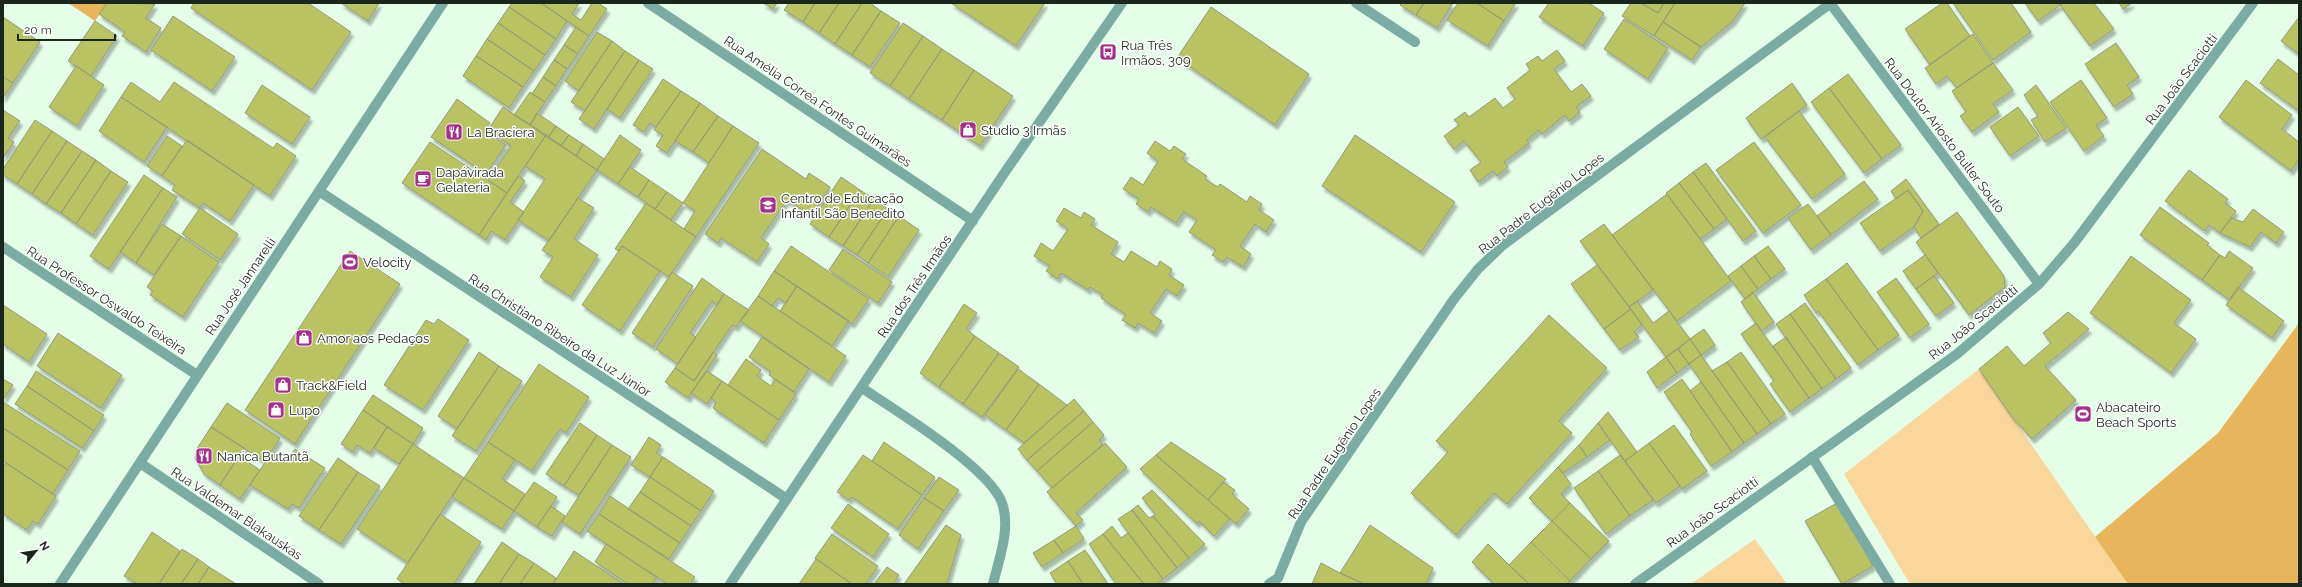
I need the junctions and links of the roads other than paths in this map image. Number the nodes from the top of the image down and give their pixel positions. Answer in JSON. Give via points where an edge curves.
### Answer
{"nodes":[{"id":1,"x":443,"y":3,"type":"edge"},
{"id":2,"x":648,"y":3,"type":"edge"},
{"id":3,"x":1122,"y":3,"type":"edge"},
{"id":4,"x":1356,"y":3,"type":"edge"},
{"id":5,"x":1830,"y":3,"type":"edge"},
{"id":6,"x":2253,"y":3,"type":"edge"},
{"id":7,"x":1415,"y":42,"type":"dead end"},
{"id":8,"x":319,"y":192,"type":"junction"},
{"id":9,"x":973,"y":221,"type":"junction"},
{"id":10,"x":3,"y":247,"type":"edge"},
{"id":11,"x":2039,"y":284,"type":"junction"},
{"id":12,"x":197,"y":375,"type":"junction"},
{"id":13,"x":862,"y":388,"type":"junction"},
{"id":14,"x":1812,"y":457,"type":"junction"},
{"id":15,"x":140,"y":463,"type":"junction"},
{"id":16,"x":787,"y":499,"type":"junction"},
{"id":17,"x":1277,"y":581,"type":"edge"},
{"id":18,"x":60,"y":584,"type":"edge"},
{"id":19,"x":319,"y":584,"type":"edge"},
{"id":20,"x":730,"y":584,"type":"edge"},
{"id":21,"x":993,"y":584,"type":"edge"},
{"id":22,"x":1269,"y":584,"type":"edge"},
{"id":23,"x":1635,"y":584,"type":"edge"},
{"id":24,"x":1890,"y":584,"type":"edge"}],
"edges":[{"from":1,"to":8,"type":"street","name":"Rua José Jannarelli"},
{"from":2,"to":9,"type":"street","name":"Rua Amélia Correa Fontes Guimarães"},
{"from":3,"to":9,"type":"street","name":"Rua dos Três Irmãos"},
{"from":4,"to":7,"type":"street"},
{"from":5,"to":11,"type":"street","name":"Rua Doutor Ariosto Buller Souto"},
{"from":5,"to":17,"type":"street","name":"Rua Padre Eugênio Lopes","via":[[1550,209],[1503,245],[1478,269],[1454,299],[1301,522]]},
{"from":6,"to":11,"type":"street","name":"Rua João Scaciotti","via":[[2075,242]]},
{"from":8,"to":12,"type":"street","name":"Rua José Jannarelli"},
{"from":8,"to":16,"type":"street","name":"Rua Christiano Ribeiro da Luz Júnior"},
{"from":9,"to":13,"type":"street","name":"Rua dos Três Irmãos"},
{"from":10,"to":12,"type":"street","name":"Rua Professor Oswaldo Teixeira"},
{"from":11,"to":14,"type":"street","name":"Rua João Scaciotti","via":[[1956,354]]},
{"from":12,"to":15,"type":"street","name":"Rua José Jannarelli"},
{"from":13,"to":16,"type":"street","name":"Rua dos Três Irmãos"},
{"from":13,"to":21,"type":"street","via":[[968,462],[992,486],[1002,502],[1005,515],[1005,532]]},
{"from":14,"to":23,"type":"street","name":"Rua João Scaciotti"},
{"from":14,"to":24,"type":"street"},
{"from":15,"to":18,"type":"street","name":"Rua José Jannarelli"},
{"from":15,"to":19,"type":"street","name":"Rua Valdemar Blakauskas"},
{"from":16,"to":20,"type":"street","name":"Rua dos Três Irmãos"},
{"from":17,"to":22,"type":"street","name":"Rua Padre Eugênio Lopes"}]}
